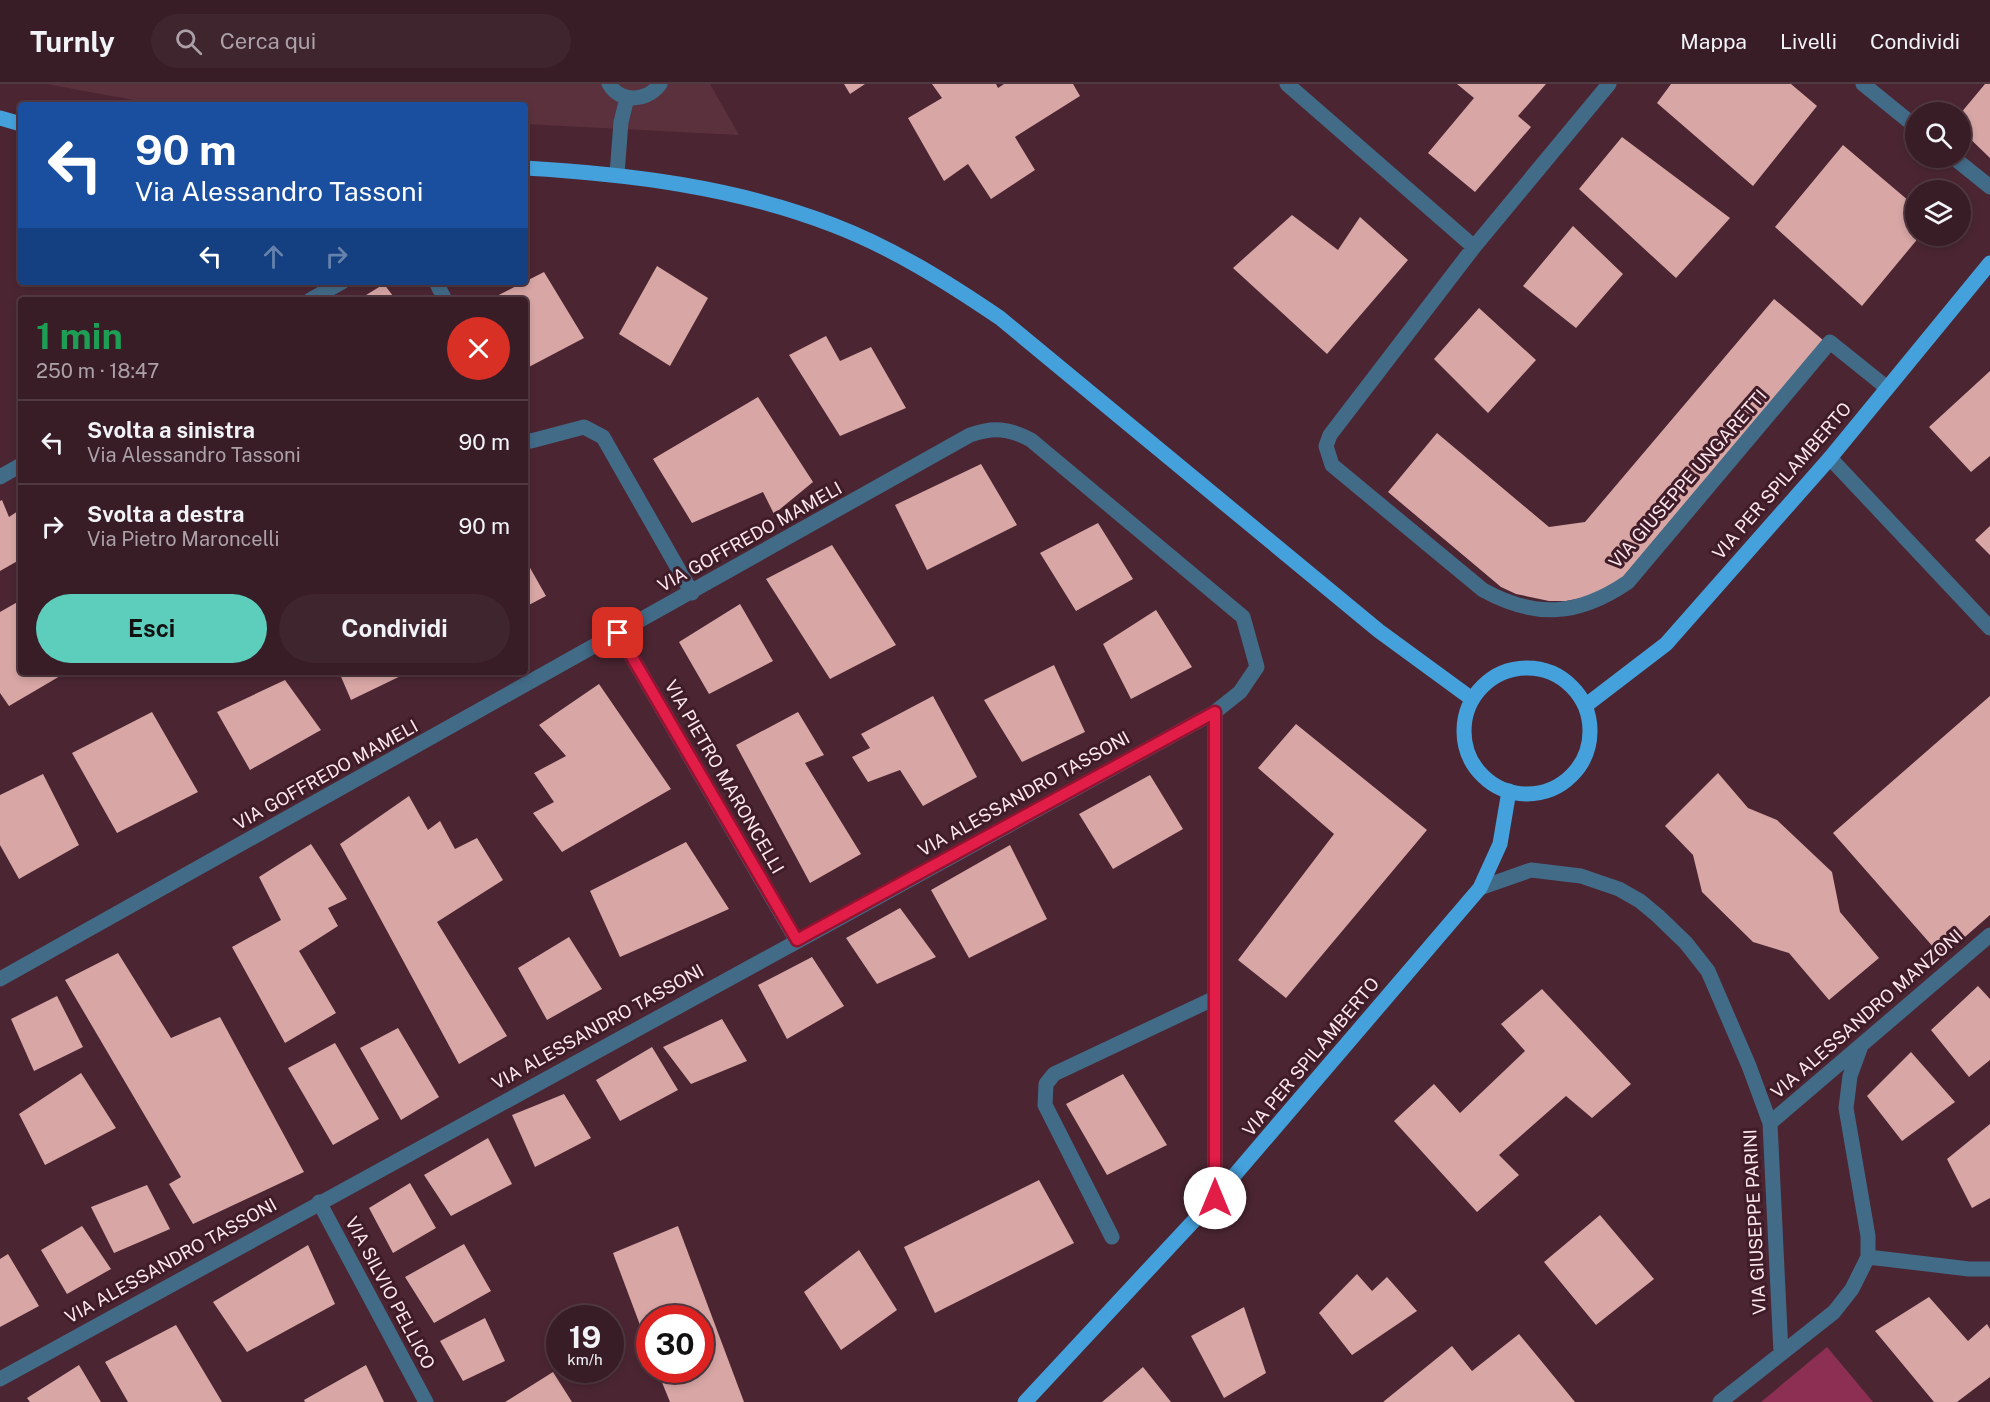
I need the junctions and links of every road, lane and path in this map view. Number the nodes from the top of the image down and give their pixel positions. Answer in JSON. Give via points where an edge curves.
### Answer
{"nodes":[{"id":1,"x":609,"y":84,"type":"edge"},
{"id":2,"x":660,"y":84,"type":"edge"},
{"id":3,"x":1287,"y":84,"type":"edge"},
{"id":4,"x":1609,"y":84,"type":"edge"},
{"id":5,"x":1863,"y":84,"type":"edge"},
{"id":6,"x":627,"y":98,"type":"junction"},
{"id":7,"x":0,"y":118,"type":"edge"},
{"id":8,"x":1905,"y":118,"type":"edge"},
{"id":9,"x":18,"y":123,"type":"edge"},
{"id":10,"x":528,"y":168,"type":"edge"},
{"id":11,"x":1966,"y":168,"type":"edge"},
{"id":12,"x":617,"y":174,"type":"junction"},
{"id":13,"x":1990,"y":187,"type":"edge"},
{"id":14,"x":1474,"y":247,"type":"junction"},
{"id":15,"x":1990,"y":264,"type":"edge"},
{"id":16,"x":337,"y":285,"type":"edge"},
{"id":17,"x":315,"y":297,"type":"edge"},
{"id":18,"x":1886,"y":387,"type":"junction"},
{"id":19,"x":528,"y":440,"type":"edge"},
{"id":20,"x":1830,"y":458,"type":"junction"},
{"id":21,"x":18,"y":467,"type":"edge"},
{"id":22,"x":0,"y":477,"type":"edge"},
{"id":23,"x":692,"y":593,"type":"junction"},
{"id":24,"x":1243,"y":617,"type":"joint"},
{"id":25,"x":1990,"y":627,"type":"edge"},
{"id":26,"x":618,"y":633,"type":"junction"},
{"id":27,"x":1472,"y":699,"type":"junction"},
{"id":28,"x":1586,"y":706,"type":"junction"},
{"id":29,"x":1215,"y":712,"type":"junction"},
{"id":30,"x":1509,"y":791,"type":"junction"},
{"id":31,"x":1480,"y":888,"type":"junction"},
{"id":32,"x":1990,"y":935,"type":"edge"},
{"id":33,"x":797,"y":940,"type":"junction"},
{"id":34,"x":0,"y":979,"type":"edge"},
{"id":35,"x":1215,"y":998,"type":"junction"},
{"id":36,"x":1861,"y":1046,"type":"junction"},
{"id":37,"x":1770,"y":1123,"type":"junction"},
{"id":38,"x":1215,"y":1198,"type":"junction"},
{"id":39,"x":319,"y":1202,"type":"junction"},
{"id":40,"x":1112,"y":1237,"type":"dead end"},
{"id":41,"x":1868,"y":1257,"type":"junction"},
{"id":42,"x":1990,"y":1269,"type":"edge"},
{"id":43,"x":1781,"y":1353,"type":"junction"},
{"id":44,"x":0,"y":1379,"type":"edge"},
{"id":45,"x":426,"y":1402,"type":"edge"},
{"id":46,"x":1025,"y":1402,"type":"edge"},
{"id":47,"x":1720,"y":1402,"type":"edge"}],
"edges":[{"from":1,"to":6,"type":"street"},
{"from":2,"to":6,"type":"street","via":[[647,96]]},
{"from":3,"to":14,"type":"street"},
{"from":4,"to":14,"type":"street","name":"VIA GIUSEPPE UNGARETTI"},
{"from":5,"to":8,"type":"street"},
{"from":6,"to":12,"type":"street"},
{"from":7,"to":9,"type":"main road"},
{"from":10,"to":12,"type":"main road"},
{"from":11,"to":13,"type":"street"},
{"from":12,"to":27,"type":"main road","via":[[746,197],[822,221],[949,283],[1000,318],[1379,631]]},
{"from":14,"to":18,"type":"street","name":"VIA GIUSEPPE UNGARETTI","via":[[1330,435],[1326,446],[1332,465],[1483,590],[1503,601],[1530,610],[1574,608],[1608,596],[1628,582],[1830,342]]},
{"from":15,"to":18,"type":"main road","name":"VIA PER SPILAMBERTO"},
{"from":16,"to":17,"type":"street"},
{"from":18,"to":20,"type":"main road","name":"VIA PER SPILAMBERTO"},
{"from":19,"to":23,"type":"street","via":[[584,427],[603,437]]},
{"from":20,"to":25,"type":"street"},
{"from":20,"to":28,"type":"main road","name":"VIA PER SPILAMBERTO","via":[[1666,644]]},
{"from":21,"to":22,"type":"street"},
{"from":23,"to":24,"type":"street","name":"VIA GOFFREDO MAMELI","via":[[970,435],[1000,428],[1031,440]]},
{"from":23,"to":26,"type":"street","name":"VIA GOFFREDO MAMELI"},
{"from":24,"to":29,"type":"street","name":"VIA ALESSANDRO TASSONI","via":[[1257,667],[1240,692]]},
{"from":26,"to":33,"type":"street","name":"VIA PIETRO MARONCELLI"},
{"from":26,"to":34,"type":"street","name":"VIA GOFFREDO MAMELI"},
{"from":27,"to":28,"type":"main road","via":[[1488,682],[1508,671],[1531,668],[1554,673],[1572,687]]},
{"from":27,"to":30,"type":"main road","via":[[1465,717],[1468,754],[1492,783]]},
{"from":28,"to":30,"type":"main road","via":[[1590,736],[1581,765],[1567,780],[1549,790],[1529,794]]},
{"from":29,"to":33,"type":"street","name":"VIA ALESSANDRO TASSONI"},
{"from":29,"to":35,"type":"street"},
{"from":30,"to":31,"type":"main road","name":"VIA PER SPILAMBERTO","via":[[1500,844]]},
{"from":31,"to":37,"type":"street","name":"VIA GIUSEPPE PARINI","via":[[1531,870],[1581,876],[1640,901],[1686,943],[1708,971]]},
{"from":31,"to":38,"type":"main road","name":"VIA PER SPILAMBERTO"},
{"from":32,"to":36,"type":"street","name":"VIA ALESSANDRO MANZONI"},
{"from":33,"to":39,"type":"street","name":"VIA ALESSANDRO TASSONI"},
{"from":35,"to":38,"type":"street"},
{"from":35,"to":40,"type":"street","via":[[1054,1074],[1046,1084],[1045,1105]]},
{"from":36,"to":37,"type":"street","name":"VIA ALESSANDRO MANZONI"},
{"from":36,"to":41,"type":"street","via":[[1850,1076],[1846,1108],[1868,1236]]},
{"from":37,"to":43,"type":"street","name":"VIA GIUSEPPE PARINI"},
{"from":38,"to":46,"type":"main road","name":"VIA PER SPILAMBERTO"},
{"from":39,"to":44,"type":"street","name":"VIA ALESSANDRO TASSONI"},
{"from":39,"to":45,"type":"street","name":"VIA SILVIO PELLICO"},
{"from":41,"to":42,"type":"street"},
{"from":41,"to":43,"type":"street","via":[[1852,1289],[1834,1312]]},
{"from":43,"to":47,"type":"street"}]}
